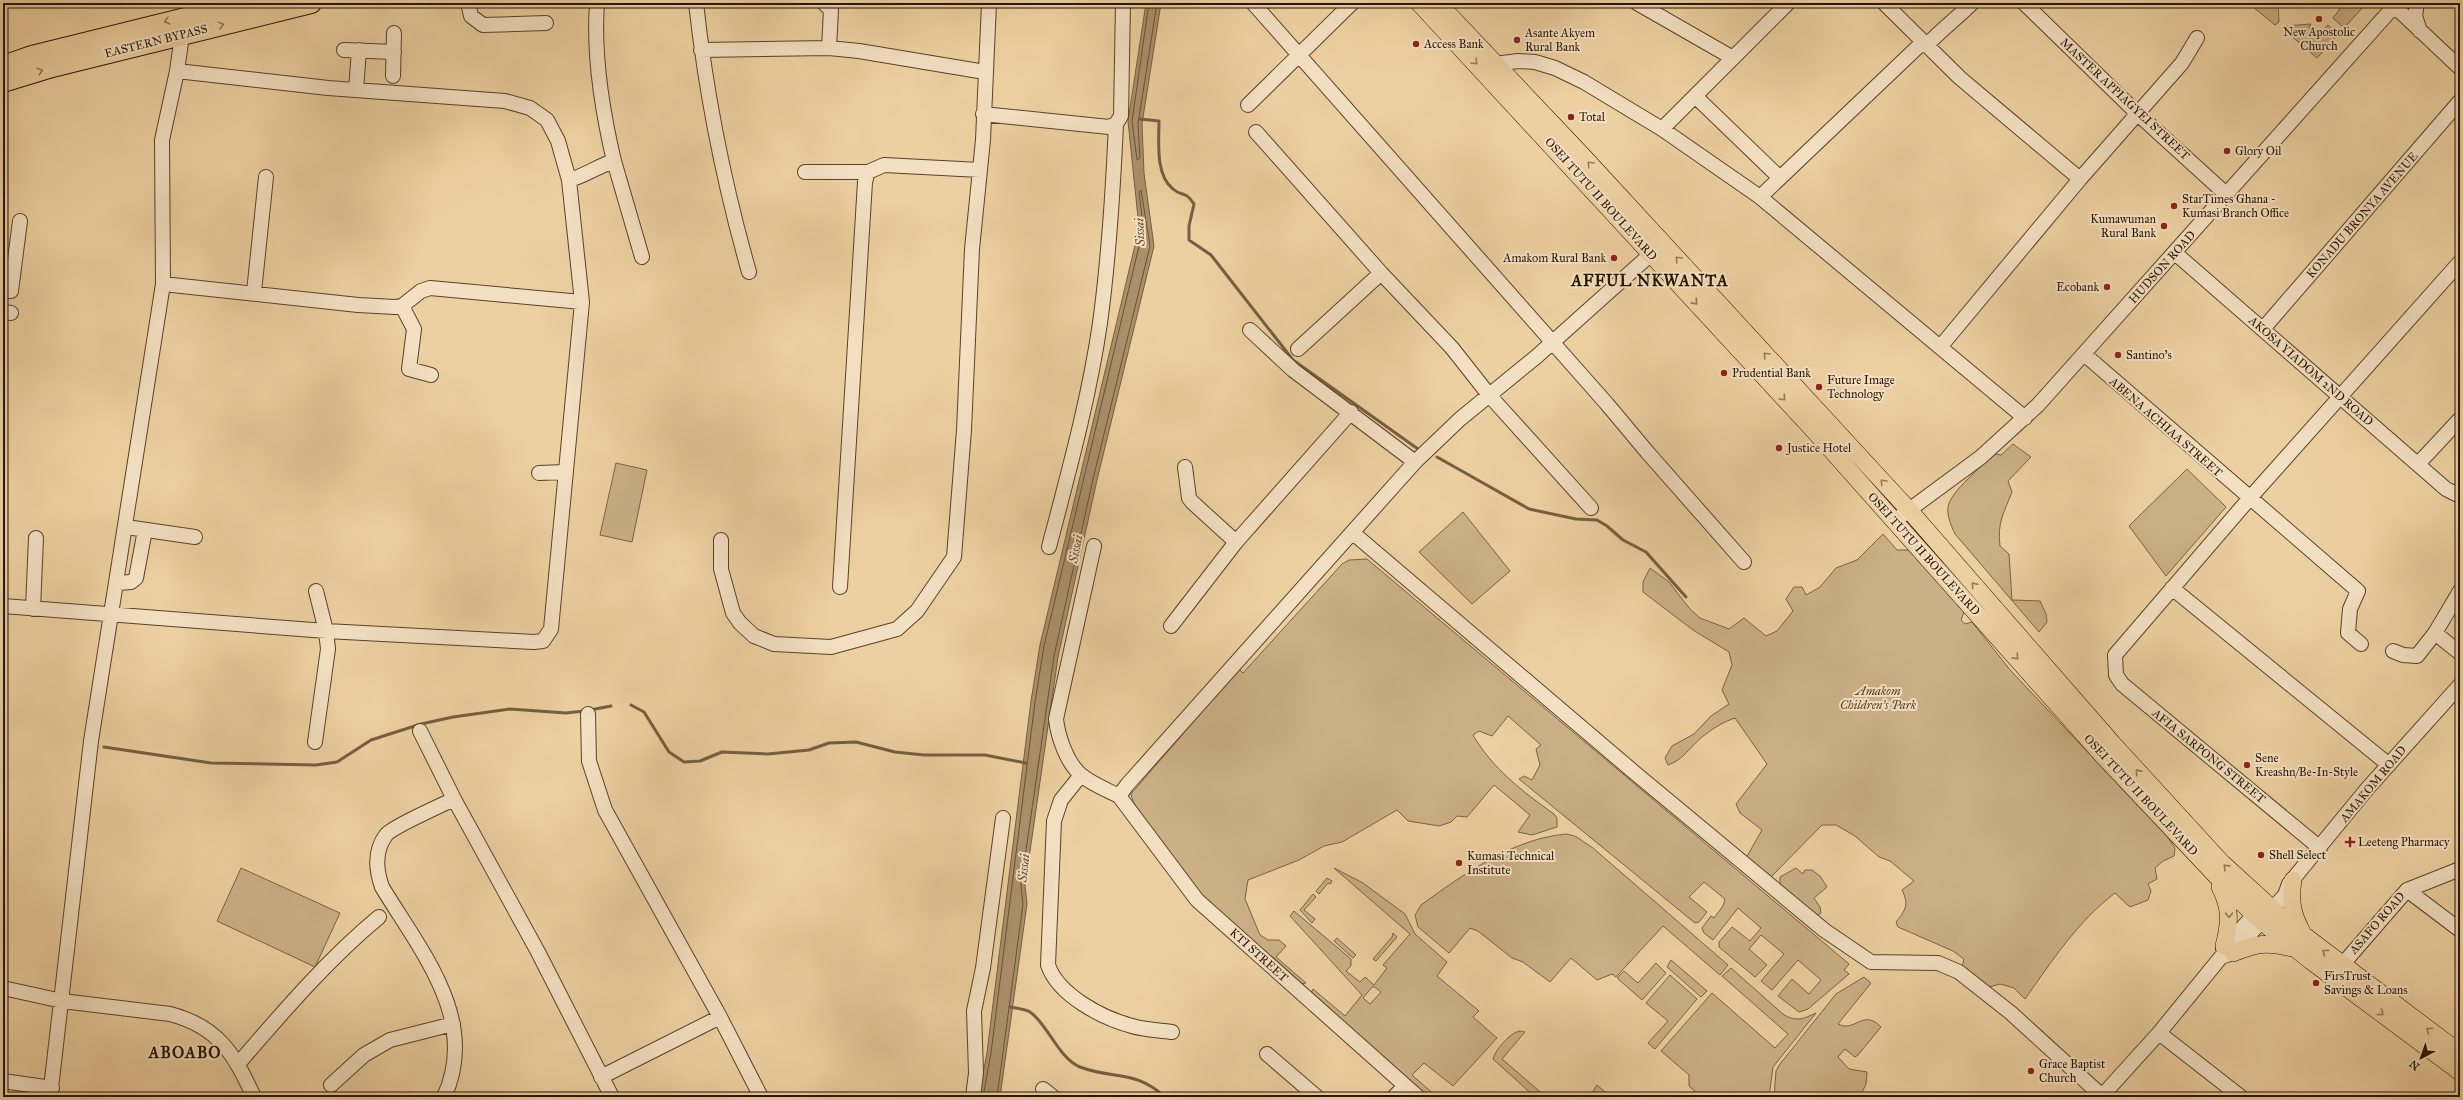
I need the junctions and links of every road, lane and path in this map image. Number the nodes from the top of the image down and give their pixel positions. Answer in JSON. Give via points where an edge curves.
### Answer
{"nodes":[{"id":1,"x":246,"y":3,"type":"edge"},
{"id":2,"x":311,"y":3,"type":"edge"},
{"id":3,"x":468,"y":3,"type":"edge"},
{"id":4,"x":597,"y":3,"type":"edge"},
{"id":5,"x":696,"y":3,"type":"edge"},
{"id":6,"x":824,"y":3,"type":"edge"},
{"id":7,"x":989,"y":3,"type":"edge"},
{"id":8,"x":1123,"y":3,"type":"edge"},
{"id":9,"x":1253,"y":3,"type":"edge"},
{"id":10,"x":1352,"y":3,"type":"edge"},
{"id":11,"x":1420,"y":3,"type":"edge"},
{"id":12,"x":1438,"y":3,"type":"edge"},
{"id":13,"x":1637,"y":3,"type":"edge"},
{"id":14,"x":1788,"y":3,"type":"edge"},
{"id":15,"x":1884,"y":3,"type":"edge"},
{"id":16,"x":1972,"y":3,"type":"edge"},
{"id":17,"x":2024,"y":3,"type":"edge"},
{"id":18,"x":2417,"y":3,"type":"edge"},
{"id":19,"x":2394,"y":4,"type":"edge"},
{"id":20,"x":546,"y":22,"type":"dead end"},
{"id":21,"x":394,"y":33,"type":"dead end"},
{"id":22,"x":2421,"y":33,"type":"junction"},
{"id":23,"x":182,"y":35,"type":"junction"},
{"id":24,"x":2197,"y":38,"type":"dead end"},
{"id":25,"x":1924,"y":44,"type":"junction"},
{"id":26,"x":829,"y":48,"type":"junction"},
{"id":27,"x":344,"y":50,"type":"dead end"},
{"id":28,"x":359,"y":50,"type":"junction"},
{"id":29,"x":701,"y":50,"type":"junction"},
{"id":30,"x":394,"y":52,"type":"junction"},
{"id":31,"x":1299,"y":55,"type":"junction"},
{"id":32,"x":1733,"y":58,"type":"junction"},
{"id":33,"x":1495,"y":64,"type":"junction"},
{"id":34,"x":3,"y":66,"type":"edge"},
{"id":35,"x":2460,"y":68,"type":"edge"},
{"id":36,"x":177,"y":71,"type":"junction"},
{"id":37,"x":985,"y":72,"type":"junction"},
{"id":38,"x":393,"y":76,"type":"dead end"},
{"id":39,"x":3,"y":82,"type":"edge"},
{"id":40,"x":356,"y":90,"type":"junction"},
{"id":41,"x":1695,"y":96,"type":"junction"},
{"id":42,"x":2460,"y":101,"type":"edge"},
{"id":43,"x":1248,"y":105,"type":"dead end"},
{"id":44,"x":983,"y":114,"type":"junction"},
{"id":45,"x":2138,"y":114,"type":"junction"},
{"id":46,"x":1116,"y":124,"type":"junction"},
{"id":47,"x":1662,"y":129,"type":"junction"},
{"id":48,"x":1256,"y":132,"type":"dead end"},
{"id":49,"x":614,"y":161,"type":"junction"},
{"id":50,"x":980,"y":170,"type":"junction"},
{"id":51,"x":805,"y":172,"type":"dead end"},
{"id":52,"x":868,"y":172,"type":"junction"},
{"id":53,"x":266,"y":177,"type":"dead end"},
{"id":54,"x":1780,"y":178,"type":"junction"},
{"id":55,"x":2080,"y":179,"type":"junction"},
{"id":56,"x":569,"y":180,"type":"junction"},
{"id":57,"x":2227,"y":195,"type":"junction"},
{"id":58,"x":1760,"y":197,"type":"junction"},
{"id":59,"x":20,"y":221,"type":"dead end"},
{"id":60,"x":2175,"y":253,"type":"junction"},
{"id":61,"x":1651,"y":254,"type":"junction"},
{"id":62,"x":642,"y":257,"type":"dead end"},
{"id":63,"x":2460,"y":262,"type":"edge"},
{"id":64,"x":749,"y":272,"type":"dead end"},
{"id":65,"x":1381,"y":273,"type":"junction"},
{"id":66,"x":164,"y":284,"type":"junction"},
{"id":67,"x":3,"y":292,"type":"edge"},
{"id":68,"x":254,"y":292,"type":"junction"},
{"id":69,"x":582,"y":302,"type":"junction"},
{"id":70,"x":402,"y":306,"type":"junction"},
{"id":71,"x":2263,"y":329,"type":"junction"},
{"id":72,"x":1250,"y":330,"type":"dead end"},
{"id":73,"x":1552,"y":342,"type":"junction"},
{"id":74,"x":1941,"y":346,"type":"junction"},
{"id":75,"x":1298,"y":349,"type":"dead end"},
{"id":76,"x":2084,"y":354,"type":"junction"},
{"id":77,"x":431,"y":374,"type":"dead end"},
{"id":78,"x":1489,"y":395,"type":"junction"},
{"id":79,"x":2339,"y":396,"type":"junction"},
{"id":80,"x":1351,"y":412,"type":"junction"},
{"id":81,"x":2025,"y":418,"type":"junction"},
{"id":82,"x":2460,"y":419,"type":"edge"},
{"id":83,"x":1415,"y":462,"type":"junction"},
{"id":84,"x":2418,"y":464,"type":"junction"},
{"id":85,"x":1185,"y":467,"type":"dead end"},
{"id":86,"x":565,"y":472,"type":"junction"},
{"id":87,"x":539,"y":473,"type":"dead end"},
{"id":88,"x":2460,"y":496,"type":"edge"},
{"id":89,"x":2249,"y":499,"type":"junction"},
{"id":90,"x":1591,"y":508,"type":"dead end"},
{"id":91,"x":1909,"y":510,"type":"junction"},
{"id":92,"x":1894,"y":520,"type":"junction"},
{"id":93,"x":126,"y":527,"type":"junction"},
{"id":94,"x":145,"y":530,"type":"junction"},
{"id":95,"x":1353,"y":533,"type":"junction"},
{"id":96,"x":196,"y":536,"type":"dead end"},
{"id":97,"x":36,"y":538,"type":"dead end"},
{"id":98,"x":721,"y":540,"type":"dead end"},
{"id":99,"x":1236,"y":542,"type":"junction"},
{"id":100,"x":1094,"y":546,"type":"dead end"},
{"id":101,"x":1049,"y":547,"type":"dead end"},
{"id":102,"x":1744,"y":562,"type":"dead end"},
{"id":103,"x":118,"y":583,"type":"junction"},
{"id":104,"x":840,"y":587,"type":"dead end"},
{"id":105,"x":2172,"y":588,"type":"junction"},
{"id":106,"x":316,"y":590,"type":"dead end"},
{"id":107,"x":2460,"y":591,"type":"edge"},
{"id":108,"x":3,"y":606,"type":"edge"},
{"id":109,"x":33,"y":609,"type":"junction"},
{"id":110,"x":112,"y":614,"type":"junction"},
{"id":111,"x":1171,"y":626,"type":"dead end"},
{"id":112,"x":326,"y":631,"type":"junction"},
{"id":113,"x":2435,"y":633,"type":"junction"},
{"id":114,"x":2362,"y":644,"type":"dead end"},
{"id":115,"x":2393,"y":651,"type":"dead end"},
{"id":116,"x":2460,"y":653,"type":"edge"},
{"id":117,"x":2460,"y":685,"type":"edge"},
{"id":118,"x":588,"y":714,"type":"dead end"},
{"id":119,"x":420,"y":731,"type":"dead end"},
{"id":120,"x":315,"y":742,"type":"dead end"},
{"id":121,"x":2388,"y":765,"type":"junction"},
{"id":122,"x":1081,"y":775,"type":"junction"},
{"id":123,"x":1119,"y":796,"type":"junction"},
{"id":124,"x":454,"y":799,"type":"junction"},
{"id":125,"x":1003,"y":818,"type":"dead end"},
{"id":126,"x":2320,"y":848,"type":"junction"},
{"id":127,"x":2208,"y":868,"type":"junction"},
{"id":128,"x":2460,"y":870,"type":"edge"},
{"id":129,"x":2291,"y":882,"type":"junction"},
{"id":130,"x":2406,"y":890,"type":"junction"},
{"id":131,"x":2263,"y":912,"type":"junction"},
{"id":132,"x":379,"y":918,"type":"dead end"},
{"id":133,"x":2460,"y":930,"type":"edge"},
{"id":134,"x":2300,"y":943,"type":"junction"},
{"id":135,"x":2226,"y":952,"type":"junction"},
{"id":136,"x":2342,"y":964,"type":"junction"},
{"id":137,"x":3,"y":988,"type":"edge"},
{"id":138,"x":62,"y":1001,"type":"junction"},
{"id":139,"x":720,"y":1017,"type":"junction"},
{"id":140,"x":453,"y":1024,"type":"junction"},
{"id":141,"x":1172,"y":1032,"type":"dead end"},
{"id":142,"x":2159,"y":1033,"type":"junction"},
{"id":143,"x":1267,"y":1054,"type":"dead end"},
{"id":144,"x":2460,"y":1054,"type":"edge"},
{"id":145,"x":238,"y":1064,"type":"junction"},
{"id":146,"x":2460,"y":1072,"type":"edge"},
{"id":147,"x":601,"y":1077,"type":"junction"},
{"id":148,"x":3,"y":1081,"type":"edge"},
{"id":149,"x":331,"y":1085,"type":"dead end"},
{"id":150,"x":1405,"y":1086,"type":"junction"},
{"id":151,"x":51,"y":1093,"type":"edge"},
{"id":152,"x":2102,"y":1096,"type":"edge"},
{"id":153,"x":254,"y":1097,"type":"edge"},
{"id":154,"x":444,"y":1097,"type":"edge"},
{"id":155,"x":612,"y":1097,"type":"edge"},
{"id":156,"x":761,"y":1097,"type":"edge"},
{"id":157,"x":973,"y":1097,"type":"edge"},
{"id":158,"x":1317,"y":1097,"type":"edge"},
{"id":159,"x":1394,"y":1097,"type":"edge"},
{"id":160,"x":1418,"y":1097,"type":"edge"},
{"id":161,"x":2241,"y":1097,"type":"edge"}],
"edges":[{"from":1,"to":34,"type":"highway","name":"EASTERN BYPASS","one_way":true,"via":[[32,56]]},
{"from":23,"to":2,"type":"highway","name":"EASTERN BYPASS","one_way":true},
{"from":3,"to":20,"type":"street","via":[[471,16],[482,25]]},
{"from":4,"to":49,"type":"street","via":[[596,54]]},
{"from":5,"to":29,"type":"street"},
{"from":6,"to":26,"type":"street","via":[[831,10]]},
{"from":7,"to":37,"type":"street"},
{"from":8,"to":46,"type":"street","via":[[1121,116]]},
{"from":9,"to":31,"type":"street"},
{"from":10,"to":31,"type":"street"},
{"from":11,"to":61,"type":"main road","name":"OSEI TUTU II BOULEVARD","one_way":true},
{"from":12,"to":33,"type":"main road","name":"OSEI TUTU II BOULEVARD"},
{"from":13,"to":32,"type":"street"},
{"from":14,"to":32,"type":"street"},
{"from":15,"to":25,"type":"street"},
{"from":16,"to":25,"type":"street"},
{"from":17,"to":45,"type":"street","name":"MASTER APPIAGYEI STREET"},
{"from":18,"to":22,"type":"street","via":[[2415,16]]},
{"from":19,"to":22,"type":"street"},
{"from":19,"to":57,"type":"street","name":"HUDSON ROAD"},
{"from":21,"to":30,"type":"street"},
{"from":22,"to":35,"type":"street"},
{"from":23,"to":36,"type":"street"},
{"from":39,"to":23,"type":"highway","name":"EASTERN BYPASS","one_way":true,"via":[[52,67]]},
{"from":24,"to":45,"type":"street","via":[[2182,63]]},
{"from":25,"to":54,"type":"street"},
{"from":25,"to":55,"type":"street"},
{"from":26,"to":29,"type":"street"},
{"from":26,"to":37,"type":"street"},
{"from":27,"to":28,"type":"street"},
{"from":28,"to":30,"type":"street"},
{"from":28,"to":40,"type":"street"},
{"from":29,"to":64,"type":"street","via":[[718,145]]},
{"from":30,"to":38,"type":"street"},
{"from":31,"to":43,"type":"street"},
{"from":31,"to":73,"type":"street"},
{"from":32,"to":41,"type":"street"},
{"from":33,"to":47,"type":"street","via":[[1535,62],[1556,68]]},
{"from":91,"to":33,"type":"main road","name":"OSEI TUTU II BOULEVARD","one_way":true},
{"from":36,"to":40,"type":"street"},
{"from":36,"to":66,"type":"street","via":[[162,140]]},
{"from":37,"to":44,"type":"street"},
{"from":40,"to":56,"type":"street","via":[[505,101],[530,108],[547,120],[558,141]]},
{"from":41,"to":47,"type":"street"},
{"from":41,"to":54,"type":"street"},
{"from":42,"to":71,"type":"street","name":"KONADU BRONYA AVENUE"},
{"from":44,"to":46,"type":"street","via":[[1066,124],[1109,127]]},
{"from":44,"to":50,"type":"street"},
{"from":45,"to":55,"type":"street"},
{"from":45,"to":57,"type":"street","name":"MASTER APPIAGYEI STREET"},
{"from":46,"to":101,"type":"street","via":[[1113,210],[1100,324],[1074,451]]},
{"from":47,"to":58,"type":"street"},
{"from":48,"to":65,"type":"street"},
{"from":49,"to":56,"type":"street","via":[[586,175]]},
{"from":49,"to":62,"type":"street"},
{"from":50,"to":52,"type":"street","via":[[884,165]]},
{"from":50,"to":98,"type":"street","via":[[972,248],[955,552],[917,611],[897,629],[831,646],[774,644],[761,640],[740,623],[733,613],[721,568]]},
{"from":51,"to":52,"type":"street"},
{"from":52,"to":104,"type":"street","via":[[865,182],[855,316]]},
{"from":53,"to":68,"type":"street"},
{"from":54,"to":58,"type":"street"},
{"from":55,"to":74,"type":"street"},
{"from":56,"to":69,"type":"street"},
{"from":57,"to":60,"type":"street","name":"HUDSON ROAD"},
{"from":58,"to":74,"type":"street"},
{"from":59,"to":67,"type":"street","via":[[11,291]]},
{"from":60,"to":71,"type":"street","name":"AKOSA YIADOM 2ND ROAD"},
{"from":60,"to":76,"type":"street","name":"HUDSON ROAD"},
{"from":61,"to":73,"type":"street"},
{"from":61,"to":92,"type":"main road","name":"OSEI TUTU II BOULEVARD","one_way":true},
{"from":63,"to":79,"type":"street"},
{"from":65,"to":75,"type":"street"},
{"from":65,"to":78,"type":"street","via":[[1452,348]]},
{"from":66,"to":68,"type":"street"},
{"from":66,"to":93,"type":"street"},
{"from":68,"to":70,"type":"street","via":[[358,305]]},
{"from":69,"to":70,"type":"street","via":[[430,288],[421,291]]},
{"from":69,"to":86,"type":"street"},
{"from":70,"to":77,"type":"street","via":[[414,329],[409,369]]},
{"from":71,"to":79,"type":"street","name":"AKOSA YIADOM 2ND ROAD"},
{"from":72,"to":80,"type":"street","via":[[1293,370]]},
{"from":73,"to":78,"type":"street"},
{"from":73,"to":102,"type":"street"},
{"from":74,"to":81,"type":"street"},
{"from":76,"to":81,"type":"street","name":"HUDSON ROAD"},
{"from":76,"to":89,"type":"street","name":"ABENA ACHIAA STREET"},
{"from":78,"to":83,"type":"street"},
{"from":78,"to":90,"type":"street"},
{"from":79,"to":84,"type":"street","name":"AKOSA YIADOM 2ND ROAD"},
{"from":79,"to":89,"type":"street"},
{"from":80,"to":83,"type":"street"},
{"from":80,"to":99,"type":"street"},
{"from":81,"to":91,"type":"street","name":"HUDSON ROAD","via":[[1981,457]]},
{"from":82,"to":84,"type":"street"},
{"from":83,"to":95,"type":"street"},
{"from":84,"to":88,"type":"street","name":"AKOSA YIADOM 2ND ROAD","via":[[2446,489]]},
{"from":85,"to":99,"type":"street","via":[[1192,502]]},
{"from":86,"to":87,"type":"street"},
{"from":86,"to":112,"type":"street","via":[[551,629],[543,641]]},
{"from":89,"to":105,"type":"street"},
{"from":89,"to":114,"type":"street","name":"ABENA ACHIAA STREET","via":[[2358,591],[2350,609],[2348,633]]},
{"from":91,"to":92,"type":"street","name":"HUDSON ROAD"},
{"from":131,"to":91,"type":"main road","name":"OSEI TUTU II BOULEVARD","one_way":true},
{"from":92,"to":127,"type":"main road","name":"OSEI TUTU II BOULEVARD","one_way":true,"via":[[2105,758]]},
{"from":93,"to":94,"type":"street"},
{"from":93,"to":103,"type":"street"},
{"from":94,"to":96,"type":"street"},
{"from":94,"to":103,"type":"street","via":[[136,578],[131,582]]},
{"from":95,"to":123,"type":"street"},
{"from":95,"to":152,"type":"street","via":[[1824,930],[1871,962],[1938,963],[1959,972],[2011,1013]]},
{"from":97,"to":109,"type":"street"},
{"from":99,"to":111,"type":"street"},
{"from":100,"to":122,"type":"street","via":[[1056,719],[1058,735]]},
{"from":103,"to":110,"type":"street"},
{"from":105,"to":121,"type":"street"},
{"from":105,"to":126,"type":"street","name":"AFIA SARPONG STREET","via":[[2115,656],[2116,675],[2122,684]]},
{"from":106,"to":112,"type":"street"},
{"from":107,"to":113,"type":"street"},
{"from":108,"to":109,"type":"street"},
{"from":109,"to":110,"type":"street"},
{"from":110,"to":112,"type":"street"},
{"from":110,"to":138,"type":"street","via":[[82,809]]},
{"from":112,"to":120,"type":"street","via":[[328,649]]},
{"from":113,"to":115,"type":"street","via":[[2417,656]]},
{"from":113,"to":116,"type":"street"},
{"from":117,"to":121,"type":"street","name":"AMAKOM ROAD"},
{"from":118,"to":139,"type":"street","via":[[589,761],[605,810]]},
{"from":119,"to":124,"type":"street"},
{"from":121,"to":126,"type":"street","name":"AMAKOM ROAD"},
{"from":122,"to":123,"type":"street"},
{"from":122,"to":141,"type":"street","via":[[1061,800],[1054,821],[1048,965],[1052,978],[1092,1009],[1132,1026]]},
{"from":123,"to":150,"type":"street","name":"KTI STREET","via":[[1197,900]]},
{"from":124,"to":140,"type":"street","via":[[386,833],[377,854],[377,873],[382,887],[435,974],[450,1005]]},
{"from":124,"to":147,"type":"street","via":[[538,952]]},
{"from":125,"to":157,"type":"street","via":[[983,968],[974,1011],[976,1073]]},
{"from":126,"to":129,"type":"street","name":"AMAKOM ROAD"},
{"from":127,"to":131,"type":"main road","name":"OSEI TUTU II BOULEVARD"},
{"from":127,"to":135,"type":"main road","one_way":true,"via":[[2229,907]]},
{"from":128,"to":130,"type":"street","name":"ASAFO ROAD"},
{"from":129,"to":131,"type":"street","name":"AMAKOM ROAD","via":[[2285,895]]},
{"from":129,"to":134,"type":"main road","via":[[2292,911]]},
{"from":130,"to":133,"type":"street"},
{"from":130,"to":136,"type":"street","name":"ASAFO ROAD"},
{"from":131,"to":134,"type":"main road","name":"OSEI TUTU II BOULEVARD"},
{"from":131,"to":135,"type":"street","name":"AMAKOM ROAD"},
{"from":132,"to":145,"type":"street","via":[[340,953],[280,1015]]},
{"from":134,"to":135,"type":"main road","via":[[2257,944]]},
{"from":136,"to":134,"type":"main road","name":"OSEI TUTU II BOULEVARD","one_way":true},
{"from":134,"to":146,"type":"main road","name":"OSEI TUTU II BOULEVARD","one_way":true},
{"from":135,"to":142,"type":"street","name":"AMAKOM ROAD"},
{"from":144,"to":136,"type":"main road","name":"OSEI TUTU II BOULEVARD","one_way":true},
{"from":137,"to":138,"type":"street"},
{"from":138,"to":145,"type":"street","via":[[185,1018],[202,1026],[224,1045]]},
{"from":138,"to":151,"type":"street"},
{"from":139,"to":147,"type":"street"},
{"from":139,"to":156,"type":"street"},
{"from":140,"to":149,"type":"street","via":[[390,1040],[364,1055]]},
{"from":140,"to":154,"type":"street","via":[[454,1065]]},
{"from":142,"to":152,"type":"street","name":"AMAKOM ROAD"},
{"from":142,"to":161,"type":"street"},
{"from":143,"to":158,"type":"street"},
{"from":145,"to":153,"type":"street"},
{"from":147,"to":155,"type":"street"},
{"from":148,"to":151,"type":"street"},
{"from":150,"to":159,"type":"street"},
{"from":150,"to":160,"type":"street","name":"KTI STREET"}]}
